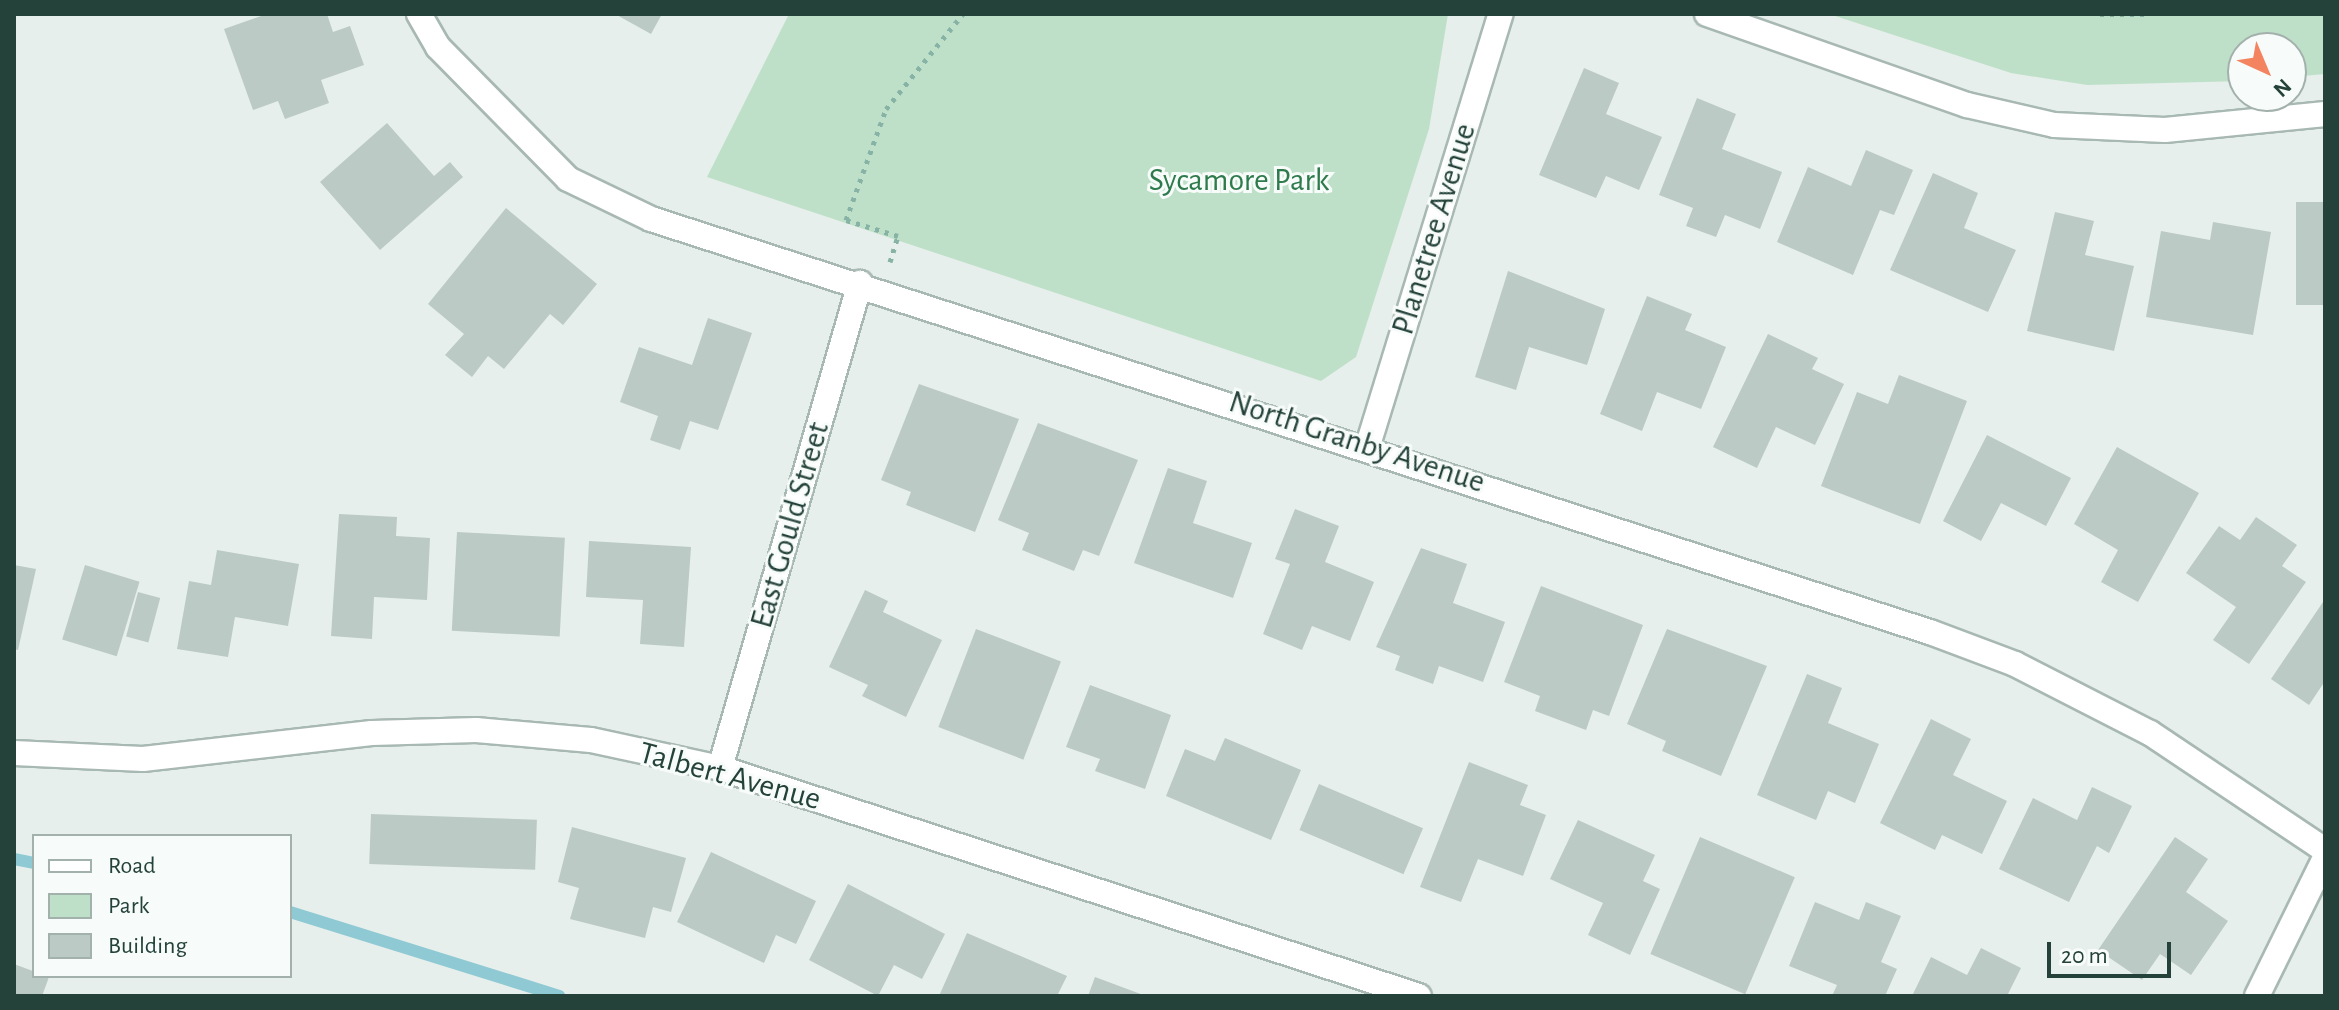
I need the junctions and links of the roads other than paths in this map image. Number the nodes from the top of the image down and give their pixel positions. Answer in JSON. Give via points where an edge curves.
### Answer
{"nodes":[{"id":1,"x":419,"y":14,"type":"edge"},
{"id":2,"x":1501,"y":14,"type":"edge"},
{"id":3,"x":1707,"y":14,"type":"edge"},
{"id":4,"x":2325,"y":114,"type":"edge"},
{"id":5,"x":871,"y":286,"type":"junction"},
{"id":6,"x":1368,"y":445,"type":"junction"},
{"id":7,"x":14,"y":753,"type":"edge"},
{"id":8,"x":720,"y":768,"type":"junction"},
{"id":9,"x":2325,"y":850,"type":"edge"},
{"id":10,"x":2325,"y":858,"type":"edge"},
{"id":11,"x":1419,"y":996,"type":"edge"},
{"id":12,"x":2257,"y":996,"type":"edge"}],
"edges":[{"from":1,"to":5,"type":"street","name":"North Granby Avenue","via":[[449,59],[568,179],[651,219]]},
{"from":2,"to":6,"type":"street","name":"Planetree Avenue"},
{"from":3,"to":4,"type":"street","via":[[1967,105],[2054,125],[2165,130]]},
{"from":5,"to":6,"type":"street","name":"North Granby Avenue"},
{"from":5,"to":8,"type":"street","name":"East Gould Street"},
{"from":6,"to":9,"type":"street","name":"North Granby Avenue","via":[[2015,664],[2150,733]]},
{"from":7,"to":8,"type":"street","name":"Talbert Avenue","via":[[143,759],[372,733],[476,730],[591,740]]},
{"from":8,"to":11,"type":"street","name":"Talbert Avenue"},
{"from":10,"to":12,"type":"street"}]}
